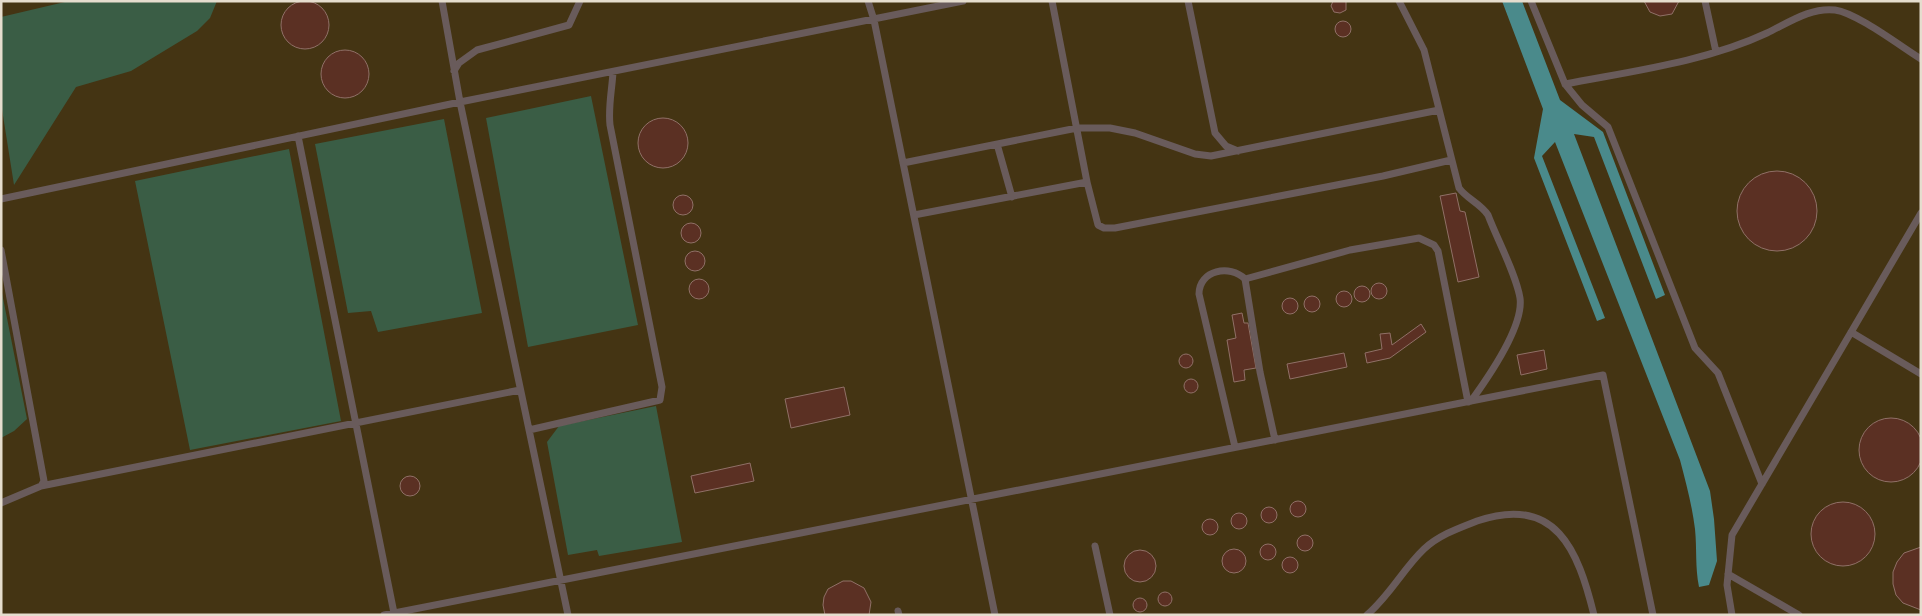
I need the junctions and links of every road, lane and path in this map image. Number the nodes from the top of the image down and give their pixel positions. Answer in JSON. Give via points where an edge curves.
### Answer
{"nodes":[{"id":1,"x":442,"y":1,"type":"edge"},
{"id":2,"x":580,"y":1,"type":"edge"},
{"id":3,"x":868,"y":1,"type":"edge"},
{"id":4,"x":963,"y":1,"type":"edge"},
{"id":5,"x":1052,"y":1,"type":"edge"},
{"id":6,"x":1188,"y":1,"type":"edge"},
{"id":7,"x":1398,"y":1,"type":"edge"},
{"id":8,"x":1531,"y":1,"type":"edge"},
{"id":9,"x":1705,"y":1,"type":"edge"},
{"id":10,"x":874,"y":20,"type":"junction"},
{"id":11,"x":1716,"y":52,"type":"junction"},
{"id":12,"x":1921,"y":59,"type":"edge"},
{"id":13,"x":454,"y":70,"type":"junction"},
{"id":14,"x":613,"y":72,"type":"junction"},
{"id":15,"x":1565,"y":84,"type":"junction"},
{"id":16,"x":460,"y":102,"type":"junction"},
{"id":17,"x":1439,"y":110,"type":"junction"},
{"id":18,"x":1077,"y":128,"type":"junction"},
{"id":19,"x":298,"y":136,"type":"junction"},
{"id":20,"x":997,"y":144,"type":"junction"},
{"id":21,"x":1239,"y":152,"type":"junction"},
{"id":22,"x":1452,"y":160,"type":"junction"},
{"id":23,"x":904,"y":164,"type":"junction"},
{"id":24,"x":1088,"y":182,"type":"junction"},
{"id":25,"x":1012,"y":196,"type":"junction"},
{"id":26,"x":1,"y":199,"type":"edge"},
{"id":27,"x":1921,"y":214,"type":"edge"},
{"id":28,"x":914,"y":215,"type":"junction"},
{"id":29,"x":1,"y":250,"type":"edge"},
{"id":30,"x":1244,"y":279,"type":"junction"},
{"id":31,"x":1851,"y":332,"type":"junction"},
{"id":32,"x":1921,"y":374,"type":"edge"},
{"id":33,"x":520,"y":390,"type":"junction"},
{"id":34,"x":1470,"y":402,"type":"junction"},
{"id":35,"x":356,"y":423,"type":"junction"},
{"id":36,"x":529,"y":430,"type":"junction"},
{"id":37,"x":1274,"y":440,"type":"junction"},
{"id":38,"x":1235,"y":448,"type":"junction"},
{"id":39,"x":1762,"y":484,"type":"junction"},
{"id":40,"x":41,"y":486,"type":"junction"},
{"id":41,"x":972,"y":499,"type":"junction"},
{"id":42,"x":1,"y":503,"type":"edge"},
{"id":43,"x":1095,"y":546,"type":"dead end"},
{"id":44,"x":1728,"y":574,"type":"junction"},
{"id":45,"x":560,"y":580,"type":"junction"},
{"id":46,"x":394,"y":613,"type":"junction"},
{"id":47,"x":384,"y":615,"type":"edge"},
{"id":48,"x":568,"y":615,"type":"edge"},
{"id":49,"x":995,"y":615,"type":"edge"},
{"id":50,"x":1110,"y":615,"type":"edge"},
{"id":51,"x":1367,"y":615,"type":"edge"},
{"id":52,"x":1594,"y":615,"type":"edge"},
{"id":53,"x":1653,"y":615,"type":"edge"},
{"id":54,"x":1732,"y":615,"type":"edge"},
{"id":55,"x":1800,"y":615,"type":"edge"}],
"edges":[{"from":1,"to":13,"type":"lane"},
{"from":2,"to":13,"type":"lane","via":[[569,25],[477,50]]},
{"from":3,"to":10,"type":"lane"},
{"from":4,"to":10,"type":"lane"},
{"from":5,"to":18,"type":"lane"},
{"from":6,"to":21,"type":"lane","via":[[1215,133],[1226,146]]},
{"from":7,"to":17,"type":"lane","via":[[1424,50]]},
{"from":8,"to":15,"type":"lane"},
{"from":9,"to":11,"type":"lane"},
{"from":10,"to":14,"type":"lane"},
{"from":10,"to":23,"type":"lane"},
{"from":11,"to":12,"type":"lane","via":[[1810,13],[1835,10],[1846,13]]},
{"from":11,"to":15,"type":"lane"},
{"from":13,"to":16,"type":"lane"},
{"from":14,"to":16,"type":"lane"},
{"from":14,"to":36,"type":"lane","via":[[610,125],[662,386],[660,400]]},
{"from":15,"to":39,"type":"lane","via":[[1582,105],[1608,127],[1695,348],[1718,373]]},
{"from":16,"to":19,"type":"lane"},
{"from":16,"to":33,"type":"lane"},
{"from":17,"to":21,"type":"lane"},
{"from":17,"to":22,"type":"lane"},
{"from":18,"to":20,"type":"lane"},
{"from":18,"to":21,"type":"lane","via":[[1135,132],[1196,154],[1211,156]]},
{"from":18,"to":24,"type":"lane"},
{"from":19,"to":26,"type":"lane"},
{"from":19,"to":35,"type":"lane"},
{"from":20,"to":23,"type":"lane"},
{"from":20,"to":25,"type":"lane"},
{"from":22,"to":24,"type":"lane","via":[[1115,228],[1098,225]]},
{"from":22,"to":34,"type":"lane","via":[[1458,188],[1482,206],[1488,215],[1520,299],[1513,330],[1497,365]]},
{"from":23,"to":28,"type":"lane"},
{"from":24,"to":25,"type":"lane"},
{"from":25,"to":28,"type":"lane"},
{"from":27,"to":31,"type":"lane"},
{"from":28,"to":41,"type":"lane"},
{"from":29,"to":40,"type":"lane","via":[[44,481]]},
{"from":30,"to":34,"type":"lane","via":[[1350,250],[1419,238],[1427,240],[1438,251]]},
{"from":30,"to":37,"type":"lane"},
{"from":30,"to":38,"type":"lane","via":[[1237,272],[1226,271],[1212,274],[1199,284]]},
{"from":31,"to":32,"type":"lane"},
{"from":31,"to":39,"type":"lane"},
{"from":33,"to":35,"type":"lane"},
{"from":33,"to":36,"type":"lane"},
{"from":34,"to":37,"type":"lane"},
{"from":34,"to":53,"type":"lane","via":[[1603,375]]},
{"from":35,"to":40,"type":"lane"},
{"from":35,"to":46,"type":"lane"},
{"from":36,"to":45,"type":"lane"},
{"from":37,"to":38,"type":"lane"},
{"from":38,"to":41,"type":"lane"},
{"from":39,"to":44,"type":"lane","via":[[1732,535]]},
{"from":40,"to":42,"type":"lane"},
{"from":41,"to":45,"type":"lane"},
{"from":41,"to":49,"type":"lane"},
{"from":43,"to":50,"type":"lane"},
{"from":44,"to":54,"type":"lane"},
{"from":44,"to":55,"type":"lane"},
{"from":45,"to":46,"type":"lane"},
{"from":45,"to":48,"type":"lane"},
{"from":46,"to":47,"type":"lane"},
{"from":51,"to":52,"type":"lane","via":[[1384,600],[1424,549],[1460,527],[1509,514],[1539,518],[1562,535],[1572,548]]}]}
